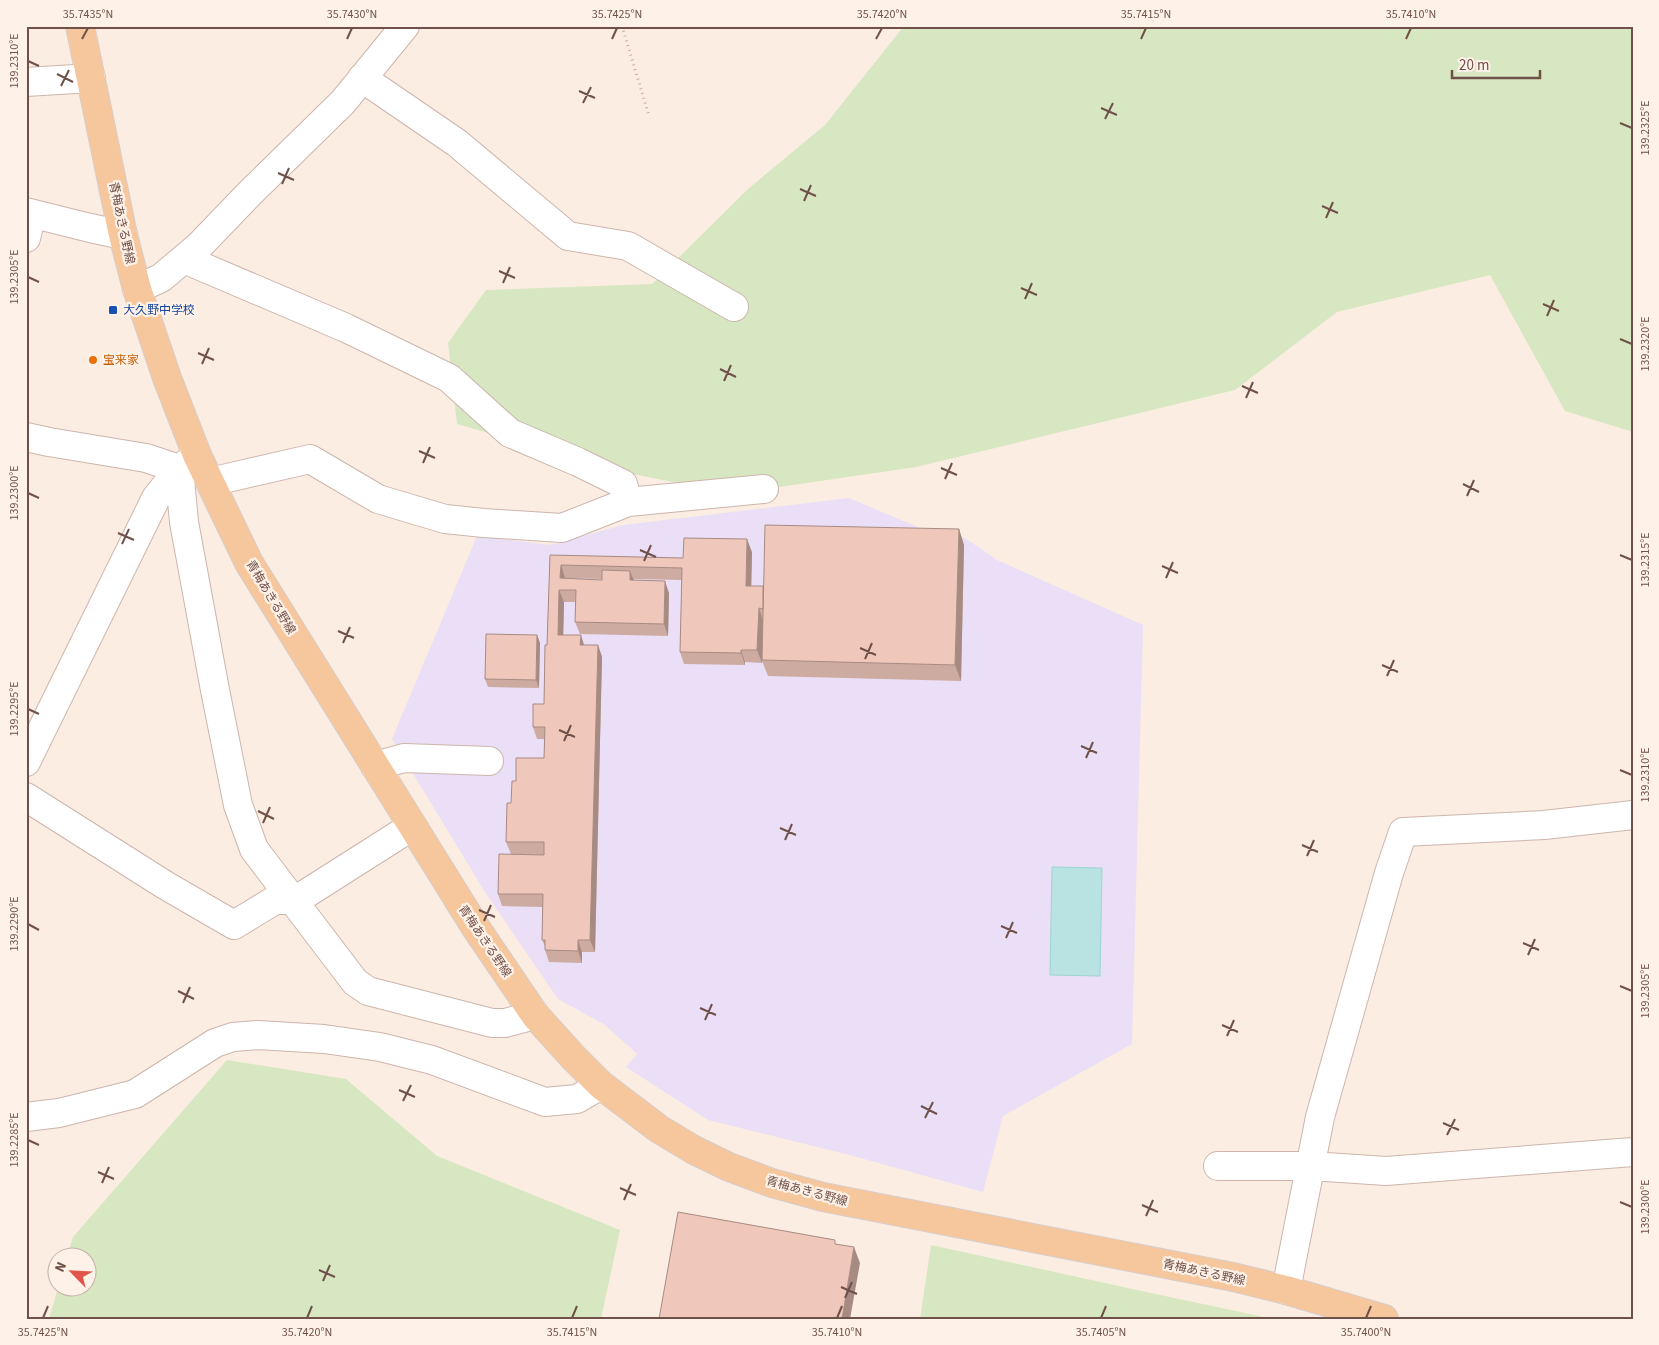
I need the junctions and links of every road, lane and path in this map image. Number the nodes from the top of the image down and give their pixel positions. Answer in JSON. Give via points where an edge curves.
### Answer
{"nodes":[{"id":1,"x":80,"y":26,"type":"edge"},
{"id":2,"x":405,"y":26,"type":"edge"},
{"id":3,"x":622,"y":26,"type":"edge"},
{"id":4,"x":91,"y":78,"type":"junction"},
{"id":5,"x":362,"y":78,"type":"junction"},
{"id":6,"x":26,"y":82,"type":"edge"},
{"id":7,"x":650,"y":116,"type":"dead end"},
{"id":8,"x":28,"y":221,"type":"edge"},
{"id":9,"x":123,"y":235,"type":"junction"},
{"id":10,"x":184,"y":259,"type":"junction"},
{"id":11,"x":137,"y":289,"type":"junction"},
{"id":12,"x":734,"y":308,"type":"dead end"},
{"id":13,"x":26,"y":437,"type":"edge"},
{"id":14,"x":188,"y":462,"type":"junction"},
{"id":15,"x":210,"y":482,"type":"junction"},
{"id":16,"x":764,"y":489,"type":"dead end"},
{"id":17,"x":628,"y":502,"type":"junction"},
{"id":18,"x":489,"y":761,"type":"dead end"},
{"id":19,"x":26,"y":762,"type":"edge"},
{"id":20,"x":375,"y":766,"type":"junction"},
{"id":21,"x":26,"y":797,"type":"edge"},
{"id":22,"x":1633,"y":815,"type":"edge"},
{"id":23,"x":412,"y":826,"type":"junction"},
{"id":24,"x":292,"y":900,"type":"junction"},
{"id":25,"x":535,"y":1015,"type":"junction"},
{"id":26,"x":601,"y":1085,"type":"junction"},
{"id":27,"x":26,"y":1117,"type":"edge"},
{"id":28,"x":1633,"y":1152,"type":"edge"},
{"id":29,"x":1218,"y":1166,"type":"dead end"},
{"id":30,"x":1311,"y":1166,"type":"junction"},
{"id":31,"x":1286,"y":1290,"type":"junction"},
{"id":32,"x":1384,"y":1319,"type":"edge"}],
"edges":[{"from":1,"to":4,"type":"main road","name":"青梅あきる野線"},
{"from":2,"to":5,"type":"street"},
{"from":3,"to":7,"type":"path"},
{"from":4,"to":6,"type":"street"},
{"from":4,"to":9,"type":"main road","name":"青梅あきる野線"},
{"from":5,"to":10,"type":"street","via":[[344,102]]},
{"from":5,"to":12,"type":"street","via":[[457,143],[568,236],[628,246]]},
{"from":8,"to":9,"type":"street"},
{"from":9,"to":11,"type":"main road","name":"青梅あきる野線"},
{"from":10,"to":11,"type":"street","via":[[162,278]]},
{"from":10,"to":17,"type":"street","via":[[346,328],[449,378],[510,433],[623,484]]},
{"from":11,"to":14,"type":"main road","name":"青梅あきる野線","via":[[170,386]]},
{"from":13,"to":14,"type":"street"},
{"from":14,"to":15,"type":"main road","name":"青梅あきる野線"},
{"from":14,"to":19,"type":"street","via":[[156,498]]},
{"from":14,"to":24,"type":"street","via":[[186,531],[238,805],[254,849]]},
{"from":15,"to":17,"type":"street","via":[[310,460],[378,499],[445,520],[562,528]]},
{"from":15,"to":20,"type":"main road","name":"青梅あきる野線","via":[[249,563]]},
{"from":16,"to":17,"type":"street"},
{"from":18,"to":20,"type":"street","via":[[404,758]]},
{"from":20,"to":23,"type":"main road","name":"青梅あきる野線"},
{"from":21,"to":24,"type":"street","via":[[234,925],[275,900]]},
{"from":22,"to":30,"type":"street","via":[[1544,825],[1403,832],[1320,1117]]},
{"from":23,"to":24,"type":"street"},
{"from":23,"to":25,"type":"main road","name":"青梅あきる野線"},
{"from":24,"to":25,"type":"street","via":[[356,982],[368,991],[492,1023],[506,1023]]},
{"from":25,"to":26,"type":"main road","name":"青梅あきる野線"},
{"from":26,"to":27,"type":"street","via":[[577,1099],[545,1102],[432,1060],[380,1047],[258,1035],[215,1042],[135,1094],[59,1113]]},
{"from":26,"to":31,"type":"main road","name":"青梅あきる野線","via":[[659,1129],[694,1150],[772,1183],[823,1197]]},
{"from":28,"to":30,"type":"street","via":[[1386,1171]]},
{"from":29,"to":30,"type":"street"},
{"from":30,"to":31,"type":"street"},
{"from":31,"to":32,"type":"main road","name":"青梅あきる野線"}]}
